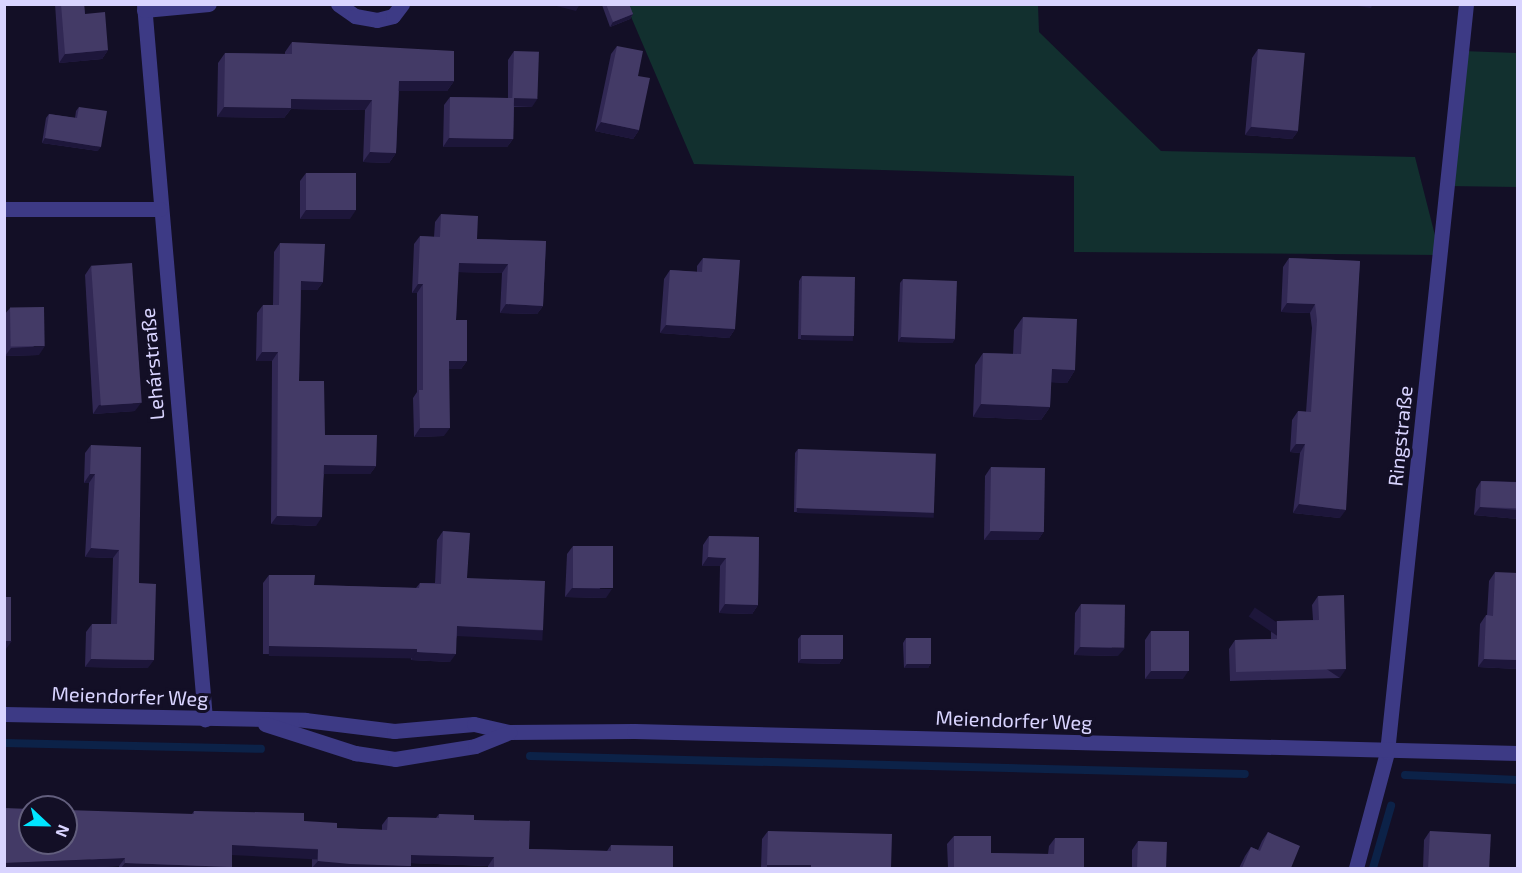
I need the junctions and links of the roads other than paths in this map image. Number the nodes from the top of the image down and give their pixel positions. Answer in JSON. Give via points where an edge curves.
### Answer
{"nodes":[{"id":1,"x":209,"y":4,"type":"edge"},
{"id":2,"x":338,"y":4,"type":"edge"},
{"id":3,"x":402,"y":4,"type":"edge"},
{"id":4,"x":1466,"y":4,"type":"edge"},
{"id":5,"x":144,"y":7,"type":"edge"},
{"id":6,"x":4,"y":209,"type":"edge"},
{"id":7,"x":160,"y":209,"type":"junction"},
{"id":8,"x":4,"y":714,"type":"edge"},
{"id":9,"x":205,"y":719,"type":"junction"},
{"id":10,"x":254,"y":720,"type":"junction"},
{"id":11,"x":509,"y":732,"type":"junction"},
{"id":12,"x":1388,"y":752,"type":"junction"},
{"id":13,"x":1518,"y":753,"type":"edge"},
{"id":14,"x":1356,"y":868,"type":"edge"}],
"edges":[{"from":1,"to":5,"type":"street"},
{"from":2,"to":3,"type":"street","via":[[355,16],[376,20],[393,16]]},
{"from":4,"to":12,"type":"street","name":"Ringstraße"},
{"from":5,"to":7,"type":"street","name":"Lehárstraße"},
{"from":6,"to":7,"type":"street"},
{"from":7,"to":9,"type":"street","name":"Lehárstraße"},
{"from":8,"to":9,"type":"street","name":"Meiendorfer Weg"},
{"from":9,"to":10,"type":"street","name":"Meiendorfer Weg"},
{"from":10,"to":11,"type":"street","name":"Meiendorfer Weg","via":[[305,720],[401,731],[474,724]]},
{"from":10,"to":11,"type":"street","name":"Meiendorfer Weg","via":[[355,753],[395,759],[475,746]]},
{"from":11,"to":12,"type":"street","name":"Meiendorfer Weg","via":[[634,731]]},
{"from":12,"to":13,"type":"street","name":"Meiendorfer Weg"},
{"from":12,"to":14,"type":"street","name":"Ringstraße"}]}
